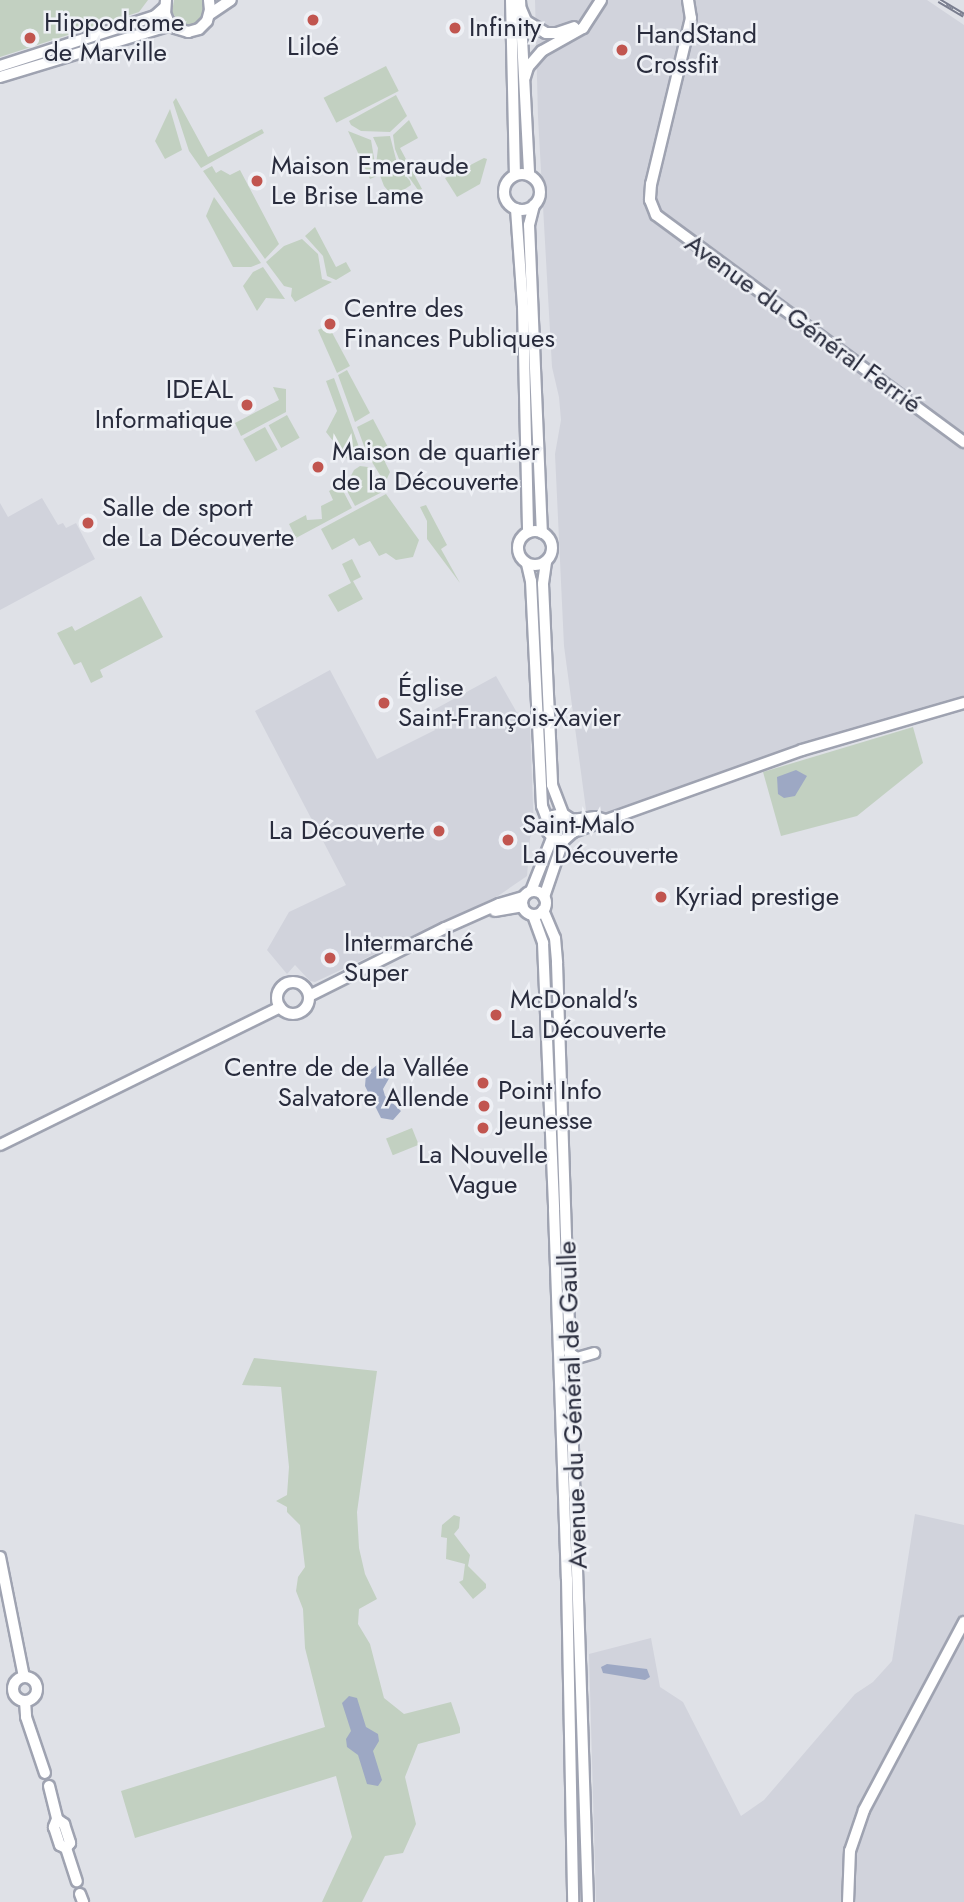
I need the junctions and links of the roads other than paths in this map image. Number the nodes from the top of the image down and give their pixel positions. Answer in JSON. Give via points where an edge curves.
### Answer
{"nodes":[{"id":1,"x":209,"y":0,"type":"edge"},
{"id":2,"x":231,"y":0,"type":"edge"},
{"id":3,"x":503,"y":0,"type":"edge"},
{"id":4,"x":594,"y":0,"type":"edge"},
{"id":5,"x":601,"y":0,"type":"edge"},
{"id":6,"x":688,"y":0,"type":"edge"},
{"id":7,"x":517,"y":2,"type":"edge"},
{"id":8,"x":165,"y":4,"type":"edge"},
{"id":9,"x":210,"y":14,"type":"junction"},
{"id":10,"x":171,"y":25,"type":"junction"},
{"id":11,"x":0,"y":66,"type":"edge"},
{"id":12,"x":0,"y":77,"type":"edge"},
{"id":13,"x":513,"y":83,"type":"junction"},
{"id":14,"x":523,"y":93,"type":"junction"},
{"id":15,"x":515,"y":174,"type":"junction"},
{"id":16,"x":528,"y":174,"type":"junction"},
{"id":17,"x":534,"y":205,"type":"junction"},
{"id":18,"x":516,"y":209,"type":"junction"},
{"id":19,"x":964,"y":442,"type":"edge"},
{"id":20,"x":528,"y":533,"type":"junction"},
{"id":21,"x":542,"y":533,"type":"junction"},
{"id":22,"x":546,"y":562,"type":"junction"},
{"id":23,"x":527,"y":564,"type":"junction"},
{"id":24,"x":964,"y":703,"type":"edge"},
{"id":25,"x":548,"y":822,"type":"junction"},
{"id":26,"x":569,"y":822,"type":"junction"},
{"id":27,"x":558,"y":839,"type":"junction"},
{"id":28,"x":544,"y":897,"type":"junction"},
{"id":29,"x":526,"y":898,"type":"junction"},
{"id":30,"x":538,"y":912,"type":"junction"},
{"id":31,"x":309,"y":996,"type":"junction"},
{"id":32,"x":280,"y":1007,"type":"junction"},
{"id":33,"x":0,"y":1145,"type":"edge"},
{"id":34,"x":558,"y":1336,"type":"junction"},
{"id":35,"x":571,"y":1350,"type":"junction"},
{"id":36,"x":0,"y":1557,"type":"edge"},
{"id":37,"x":964,"y":1622,"type":"edge"},
{"id":38,"x":24,"y":1677,"type":"junction"},
{"id":39,"x":25,"y":1701,"type":"junction"},
{"id":40,"x":45,"y":1773,"type":"dead end"},
{"id":41,"x":49,"y":1786,"type":"dead end"},
{"id":42,"x":77,"y":1881,"type":"dead end"},
{"id":43,"x":573,"y":1902,"type":"edge"},
{"id":44,"x":588,"y":1902,"type":"edge"},
{"id":45,"x":848,"y":1902,"type":"edge"}],
"edges":[{"from":1,"to":9,"type":"main road"},
{"from":2,"to":9,"type":"main road"},
{"from":3,"to":13,"type":"main road"},
{"from":4,"to":7,"type":"main road","via":[[577,24],[557,33],[526,21]]},
{"from":5,"to":14,"type":"main road","via":[[583,28],[533,60]]},
{"from":6,"to":19,"type":"main road","name":"Avenue du Général Ferrié","via":[[691,18],[650,200],[662,220]]},
{"from":7,"to":13,"type":"main road"},
{"from":7,"to":14,"type":"main road"},
{"from":8,"to":10,"type":"main road"},
{"from":8,"to":11,"type":"main road","via":[[155,16]]},
{"from":9,"to":10,"type":"main road","via":[[205,24],[193,31]]},
{"from":10,"to":12,"type":"main road"},
{"from":13,"to":15,"type":"main road"},
{"from":14,"to":16,"type":"main road"},
{"from":15,"to":16,"type":"main road"},
{"from":15,"to":18,"type":"main road","via":[[506,182],[503,194]]},
{"from":16,"to":17,"type":"main road","via":[[540,191]]},
{"from":17,"to":18,"type":"main road"},
{"from":17,"to":21,"type":"main road","via":[[528,225]]},
{"from":18,"to":20,"type":"main road"},
{"from":20,"to":21,"type":"main road"},
{"from":20,"to":23,"type":"main road","via":[[517,548]]},
{"from":21,"to":22,"type":"main road","via":[[552,544]]},
{"from":22,"to":23,"type":"main road"},
{"from":22,"to":26,"type":"main road","via":[[543,584],[552,785]]},
{"from":23,"to":25,"type":"main road","via":[[539,788]]},
{"from":24,"to":26,"type":"main road","via":[[802,750],[606,820]]},
{"from":25,"to":26,"type":"main road","via":[[553,816]]},
{"from":25,"to":27,"type":"main road","via":[[548,832]]},
{"from":26,"to":27,"type":"main road"},
{"from":27,"to":28,"type":"main road"},
{"from":27,"to":29,"type":"main road"},
{"from":28,"to":29,"type":"main road"},
{"from":28,"to":30,"type":"main road"},
{"from":29,"to":30,"type":"main road"},
{"from":29,"to":31,"type":"main road","via":[[450,927],[447,935]]},
{"from":30,"to":34,"type":"main road","name":"Avenue du Général de Gaulle","via":[[543,943]]},
{"from":30,"to":35,"type":"main road","name":"Avenue du Général de Gaulle","via":[[555,938],[557,963]]},
{"from":31,"to":32,"type":"main road","via":[[300,1012],[291,1014]]},
{"from":31,"to":32,"type":"main road","via":[[299,983],[284,984],[278,992]]},
{"from":32,"to":33,"type":"main road"},
{"from":34,"to":35,"type":"main road"},
{"from":34,"to":43,"type":"main road","name":"Avenue du Général de Gaulle"},
{"from":35,"to":44,"type":"main road","name":"Avenue du Général de Gaulle"},
{"from":36,"to":38,"type":"main road"},
{"from":37,"to":45,"type":"main road","via":[[864,1810],[850,1851]]},
{"from":38,"to":39,"type":"main road","via":[[13,1690]]},
{"from":38,"to":39,"type":"main road","via":[[35,1681],[38,1689],[36,1696]]},
{"from":39,"to":40,"type":"main road"},
{"from":41,"to":42,"type":"main road","via":[[57,1819],[64,1824],[70,1843],[66,1848]]}]}
